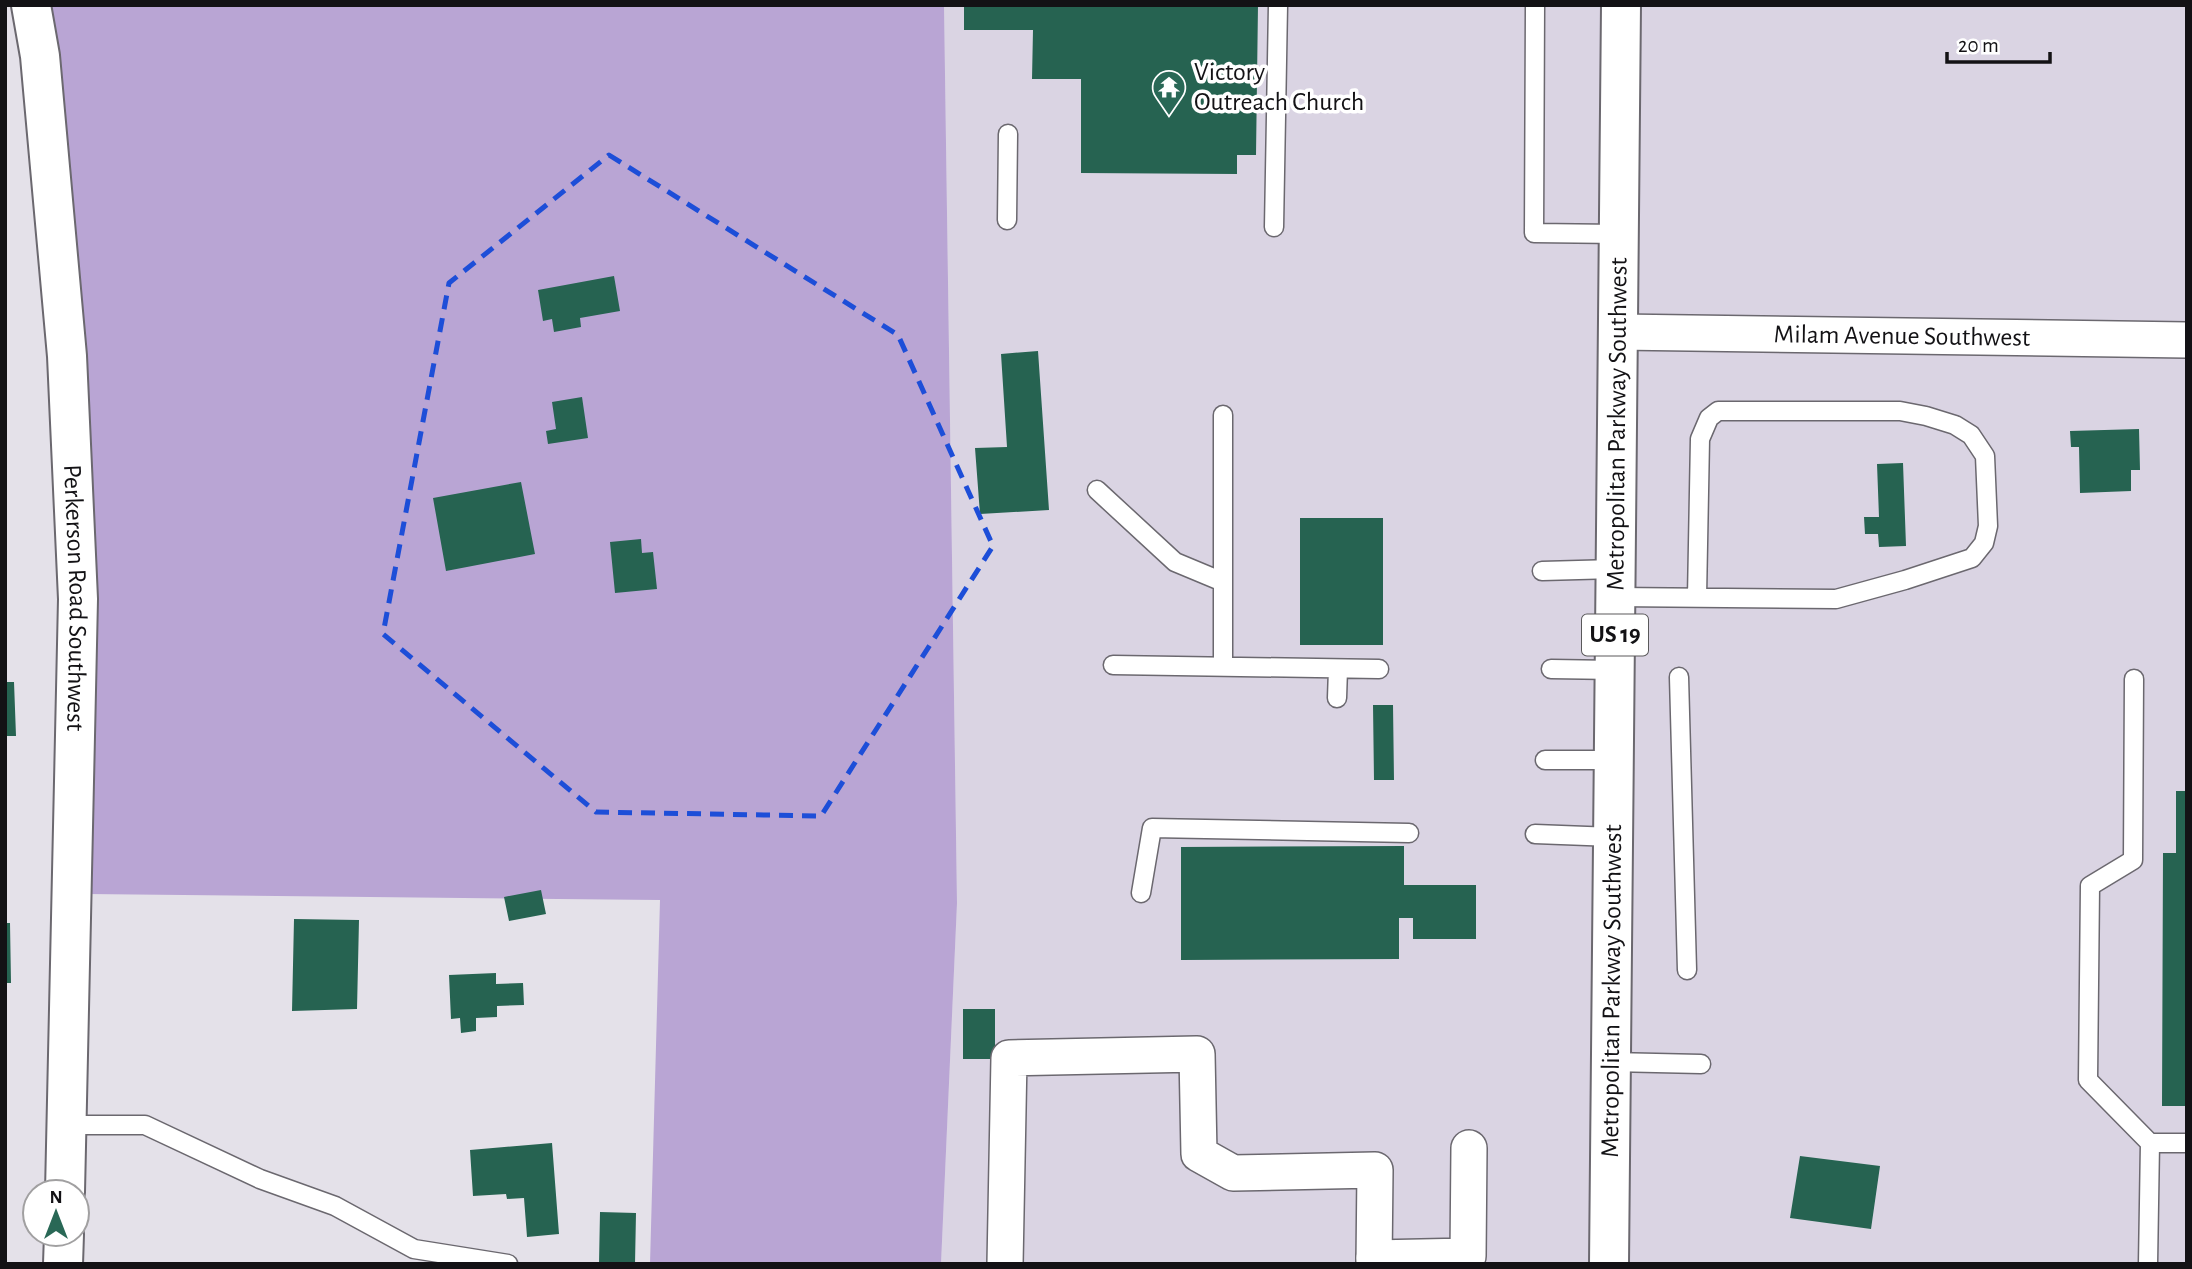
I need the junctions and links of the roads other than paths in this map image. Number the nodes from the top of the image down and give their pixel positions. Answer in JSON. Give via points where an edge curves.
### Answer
{"nodes":[{"id":1,"x":31,"y":5,"type":"edge"},
{"id":2,"x":1278,"y":5,"type":"edge"},
{"id":3,"x":1535,"y":5,"type":"edge"},
{"id":4,"x":1621,"y":5,"type":"edge"},
{"id":5,"x":1008,"y":134,"type":"dead end"},
{"id":6,"x":1007,"y":220,"type":"dead end"},
{"id":7,"x":1274,"y":227,"type":"dead end"},
{"id":8,"x":1619,"y":234,"type":"junction"},
{"id":9,"x":1618,"y":332,"type":"junction"},
{"id":10,"x":2187,"y":340,"type":"edge"},
{"id":11,"x":1223,"y":415,"type":"dead end"},
{"id":12,"x":1097,"y":490,"type":"dead end"},
{"id":13,"x":1542,"y":570,"type":"dead end"},
{"id":14,"x":1223,"y":582,"type":"junction"},
{"id":15,"x":1615,"y":583,"type":"junction"},
{"id":16,"x":1698,"y":597,"type":"junction"},
{"id":17,"x":1113,"y":664,"type":"dead end"},
{"id":18,"x":1223,"y":666,"type":"junction"},
{"id":19,"x":1338,"y":668,"type":"junction"},
{"id":20,"x":1551,"y":668,"type":"dead end"},
{"id":21,"x":1379,"y":669,"type":"dead end"},
{"id":22,"x":1615,"y":670,"type":"junction"},
{"id":23,"x":1679,"y":677,"type":"dead end"},
{"id":24,"x":2134,"y":679,"type":"dead end"},
{"id":25,"x":1337,"y":698,"type":"dead end"},
{"id":26,"x":1545,"y":760,"type":"dead end"},
{"id":27,"x":1614,"y":760,"type":"junction"},
{"id":28,"x":1409,"y":832,"type":"dead end"},
{"id":29,"x":1535,"y":834,"type":"dead end"},
{"id":30,"x":1613,"y":837,"type":"junction"},
{"id":31,"x":1140,"y":893,"type":"dead end"},
{"id":32,"x":1687,"y":970,"type":"dead end"},
{"id":33,"x":1611,"y":1062,"type":"junction"},
{"id":34,"x":1701,"y":1064,"type":"dead end"},
{"id":35,"x":66,"y":1125,"type":"junction"},
{"id":36,"x":2150,"y":1143,"type":"junction"},
{"id":37,"x":2187,"y":1143,"type":"edge"},
{"id":38,"x":1469,"y":1148,"type":"dead end"},
{"id":39,"x":65,"y":1178,"type":"edge"},
{"id":40,"x":1374,"y":1261,"type":"edge"},
{"id":41,"x":508,"y":1264,"type":"edge"},
{"id":42,"x":1004,"y":1264,"type":"edge"},
{"id":43,"x":1609,"y":1264,"type":"edge"},
{"id":44,"x":2148,"y":1264,"type":"edge"}],
"edges":[{"from":1,"to":35,"type":"main road","name":"Perkerson Road Southwest","via":[[40,56],[68,356],[78,599]]},
{"from":2,"to":7,"type":"lane"},
{"from":3,"to":8,"type":"lane","via":[[1534,233]]},
{"from":4,"to":8,"type":"main road","name":"Metropolitan Parkway Southwest","number":"US 19"},
{"from":5,"to":6,"type":"lane"},
{"from":8,"to":9,"type":"main road","name":"Metropolitan Parkway Southwest","number":"US 19"},
{"from":9,"to":10,"type":"street","name":"Milam Avenue Southwest"},
{"from":9,"to":15,"type":"main road","name":"Metropolitan Parkway Southwest","number":"US 19"},
{"from":11,"to":14,"type":"lane"},
{"from":12,"to":14,"type":"lane","via":[[1175,562]]},
{"from":13,"to":15,"type":"lane"},
{"from":14,"to":18,"type":"lane"},
{"from":15,"to":16,"type":"lane"},
{"from":15,"to":22,"type":"main road","name":"Metropolitan Parkway Southwest","number":"US 19"},
{"from":16,"to":16,"type":"lane","via":[[1836,599],[1972,558],[1988,526],[1985,456],[1971,435],[1955,425],[1900,411],[1718,411],[1709,418],[1700,439]]},
{"from":17,"to":18,"type":"lane"},
{"from":18,"to":19,"type":"lane"},
{"from":19,"to":21,"type":"lane"},
{"from":19,"to":25,"type":"lane"},
{"from":20,"to":22,"type":"lane"},
{"from":22,"to":27,"type":"main road","name":"Metropolitan Parkway Southwest","number":"US 19"},
{"from":23,"to":32,"type":"lane"},
{"from":24,"to":36,"type":"lane","via":[[2133,860],[2090,886],[2088,1080]]},
{"from":26,"to":27,"type":"lane"},
{"from":27,"to":30,"type":"main road","name":"Metropolitan Parkway Southwest","number":"US 19"},
{"from":28,"to":31,"type":"lane","via":[[1152,828]]},
{"from":29,"to":30,"type":"lane"},
{"from":30,"to":33,"type":"main road","name":"Metropolitan Parkway Southwest","number":"US 19"},
{"from":33,"to":34,"type":"lane"},
{"from":33,"to":43,"type":"main road","name":"Metropolitan Parkway Southwest","number":"US 19"},
{"from":35,"to":39,"type":"main road","name":"Perkerson Road Southwest"},
{"from":35,"to":41,"type":"lane","via":[[145,1125],[260,1179],[335,1206],[414,1249]]},
{"from":36,"to":37,"type":"lane"},
{"from":36,"to":44,"type":"lane"},
{"from":38,"to":40,"type":"street","via":[[1468,1256]]},
{"from":40,"to":42,"type":"street","via":[[1375,1170],[1233,1172],[1199,1154],[1197,1054],[1009,1058]]}]}
